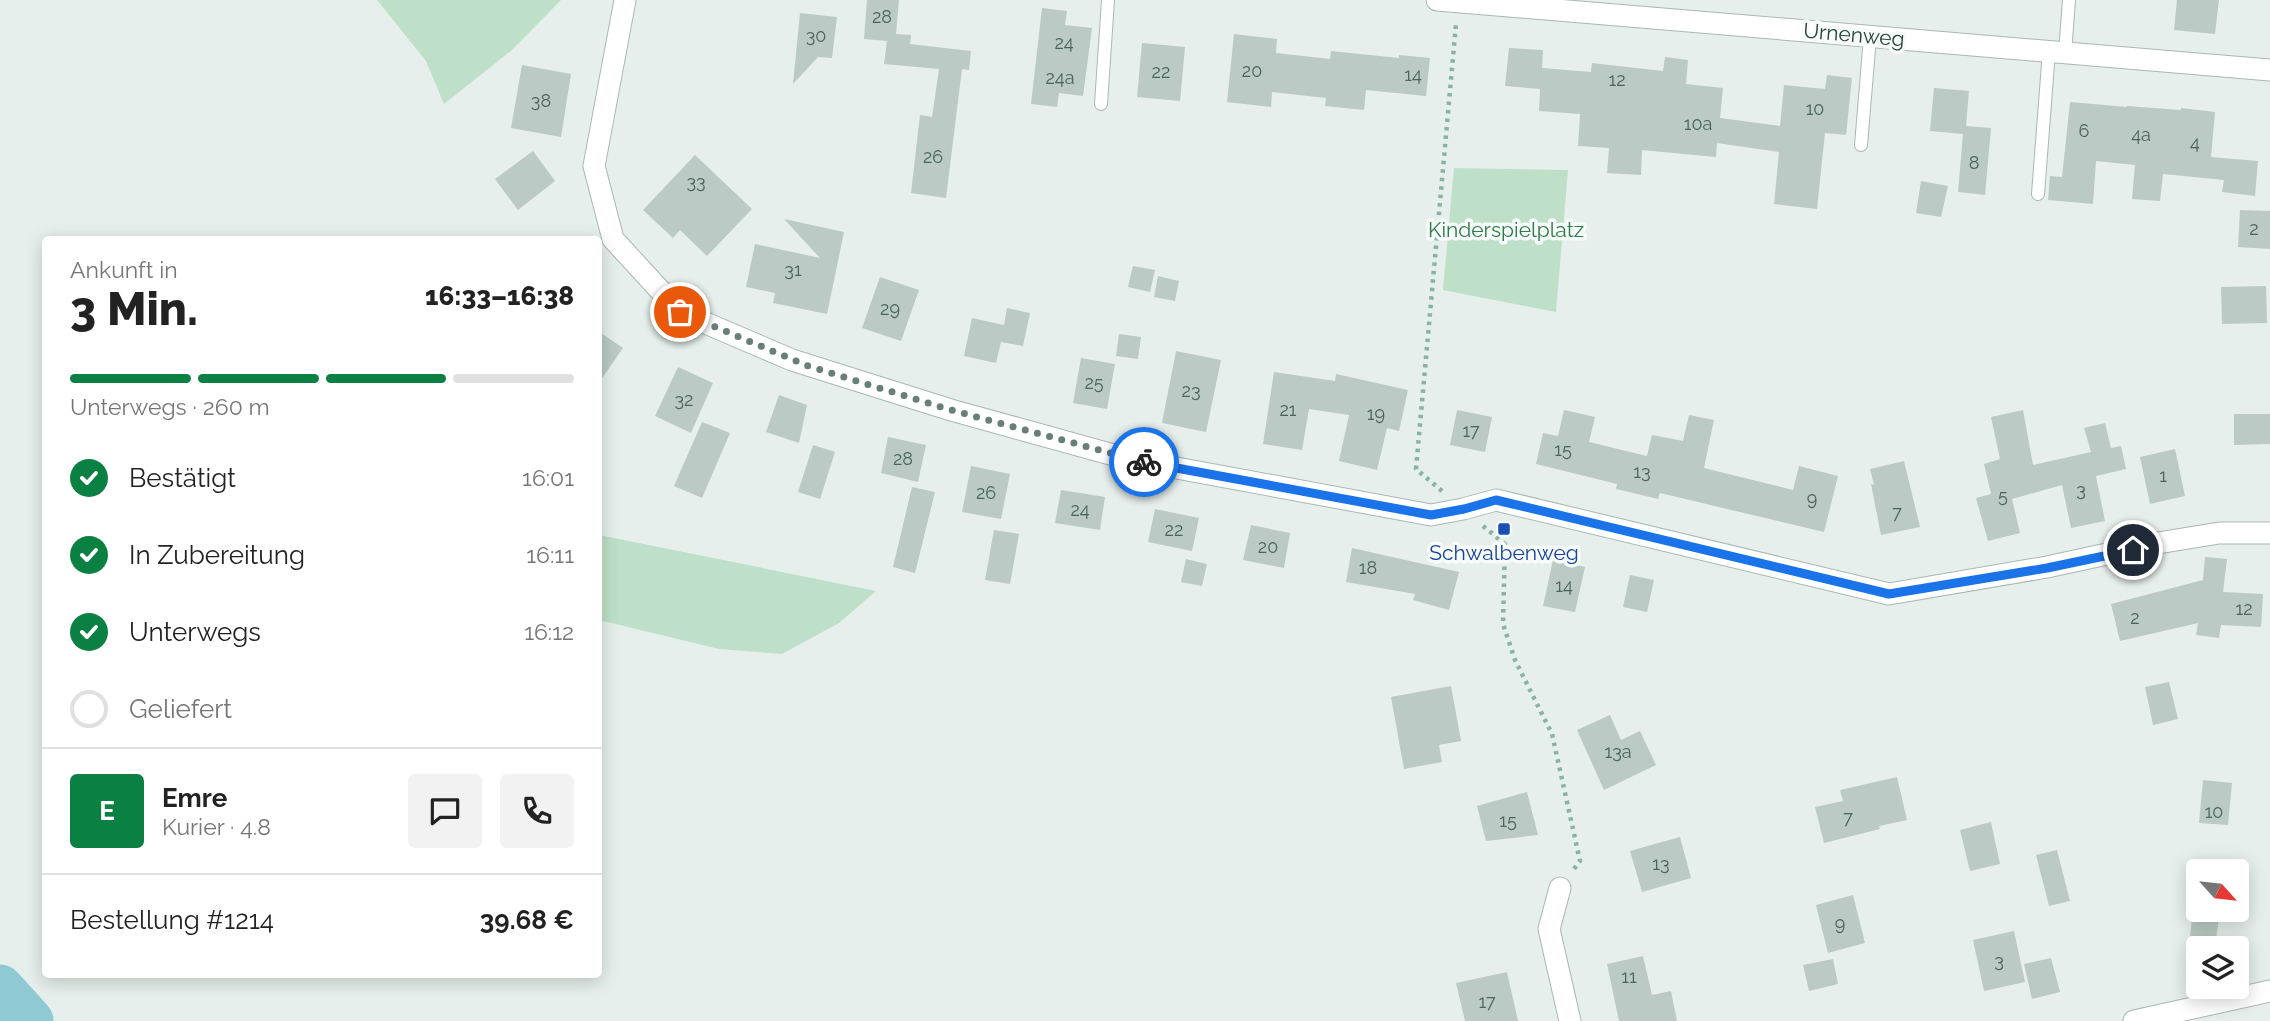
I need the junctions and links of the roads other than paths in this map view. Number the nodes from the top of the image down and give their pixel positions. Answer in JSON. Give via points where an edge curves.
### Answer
{"nodes":[{"id":1,"x":625,"y":0,"type":"edge"},
{"id":2,"x":1108,"y":0,"type":"edge"},
{"id":3,"x":2069,"y":0,"type":"edge"},
{"id":4,"x":1448,"y":1,"type":"edge"},
{"id":5,"x":1870,"y":37,"type":"junction"},
{"id":6,"x":2057,"y":52,"type":"junction"},
{"id":7,"x":2270,"y":70,"type":"edge"},
{"id":8,"x":1101,"y":104,"type":"dead end"},
{"id":9,"x":1861,"y":145,"type":"dead end"},
{"id":10,"x":2038,"y":194,"type":"dead end"},
{"id":11,"x":2270,"y":533,"type":"edge"},
{"id":12,"x":1560,"y":888,"type":"road end"},
{"id":13,"x":2270,"y":991,"type":"edge"},
{"id":14,"x":1570,"y":1021,"type":"edge"},
{"id":15,"x":2134,"y":1021,"type":"edge"}],
"edges":[{"from":1,"to":11,"type":"street","via":[[594,166],[612,239],[680,312],[808,366],[1128,459],[1431,515],[1496,500],[1889,594],[2219,533]]},
{"from":2,"to":8,"type":"lane"},
{"from":3,"to":6,"type":"lane"},
{"from":4,"to":5,"type":"street","name":"Urnenweg"},
{"from":5,"to":6,"type":"street","name":"Urnenweg"},
{"from":5,"to":9,"type":"lane"},
{"from":6,"to":7,"type":"street","name":"Urnenweg"},
{"from":6,"to":10,"type":"lane"},
{"from":12,"to":14,"type":"street","via":[[1549,929]]},
{"from":13,"to":15,"type":"street"}]}
